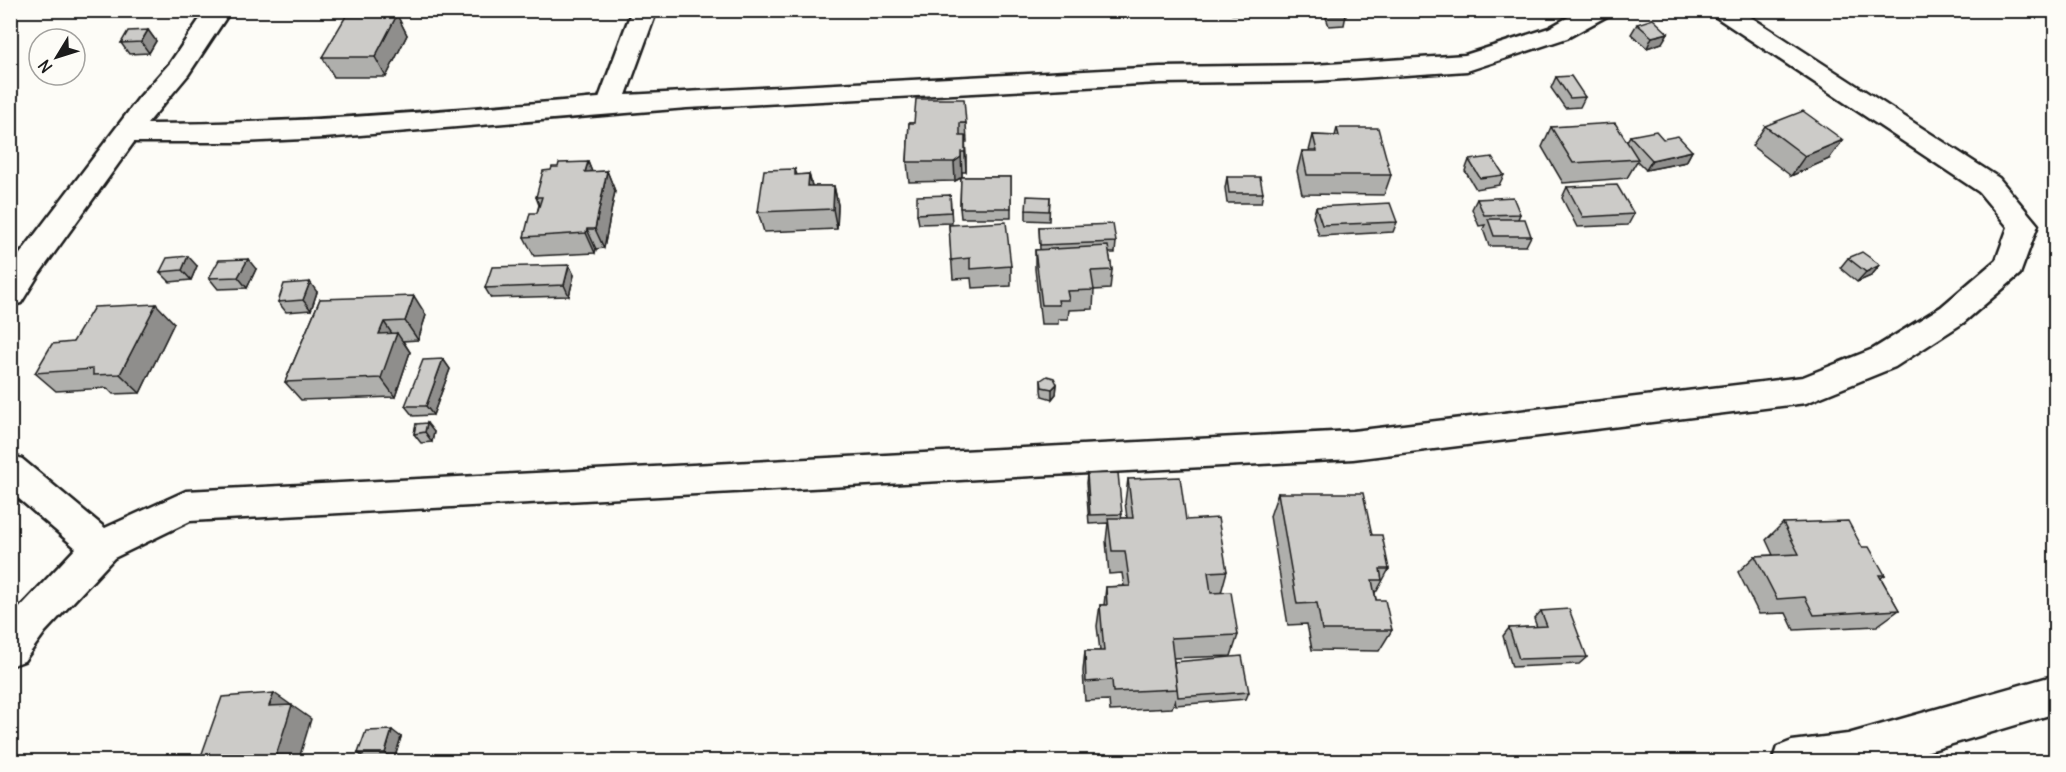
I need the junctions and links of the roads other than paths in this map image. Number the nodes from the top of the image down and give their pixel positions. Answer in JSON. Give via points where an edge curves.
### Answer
{"nodes":[{"id":1,"x":219,"y":10,"type":"edge"},
{"id":2,"x":645,"y":10,"type":"edge"},
{"id":3,"x":1600,"y":10,"type":"edge"},
{"id":4,"x":1722,"y":10,"type":"edge"},
{"id":5,"x":609,"y":106,"type":"junction"},
{"id":6,"x":127,"y":133,"type":"junction"},
{"id":7,"x":10,"y":295,"type":"edge"},
{"id":8,"x":10,"y":469,"type":"edge"},
{"id":9,"x":101,"y":547,"type":"junction"},
{"id":10,"x":10,"y":648,"type":"edge"},
{"id":11,"x":2055,"y":694,"type":"edge"},
{"id":12,"x":1792,"y":762,"type":"edge"}],
"edges":[{"from":1,"to":6,"type":"street","via":[[179,69]]},
{"from":2,"to":5,"type":"street"},
{"from":3,"to":5,"type":"street","via":[[1558,33],[1467,63],[1314,73],[1160,75],[897,87]]},
{"from":4,"to":9,"type":"street","via":[[1989,185],[2023,225],[2009,266],[1952,315],[1884,358],[1806,390],[1353,445],[186,506]]},
{"from":5,"to":6,"type":"street","via":[[324,129]]},
{"from":6,"to":7,"type":"street"},
{"from":8,"to":9,"type":"street"},
{"from":9,"to":10,"type":"street"},
{"from":11,"to":12,"type":"street","via":[[1848,754]]}]}
